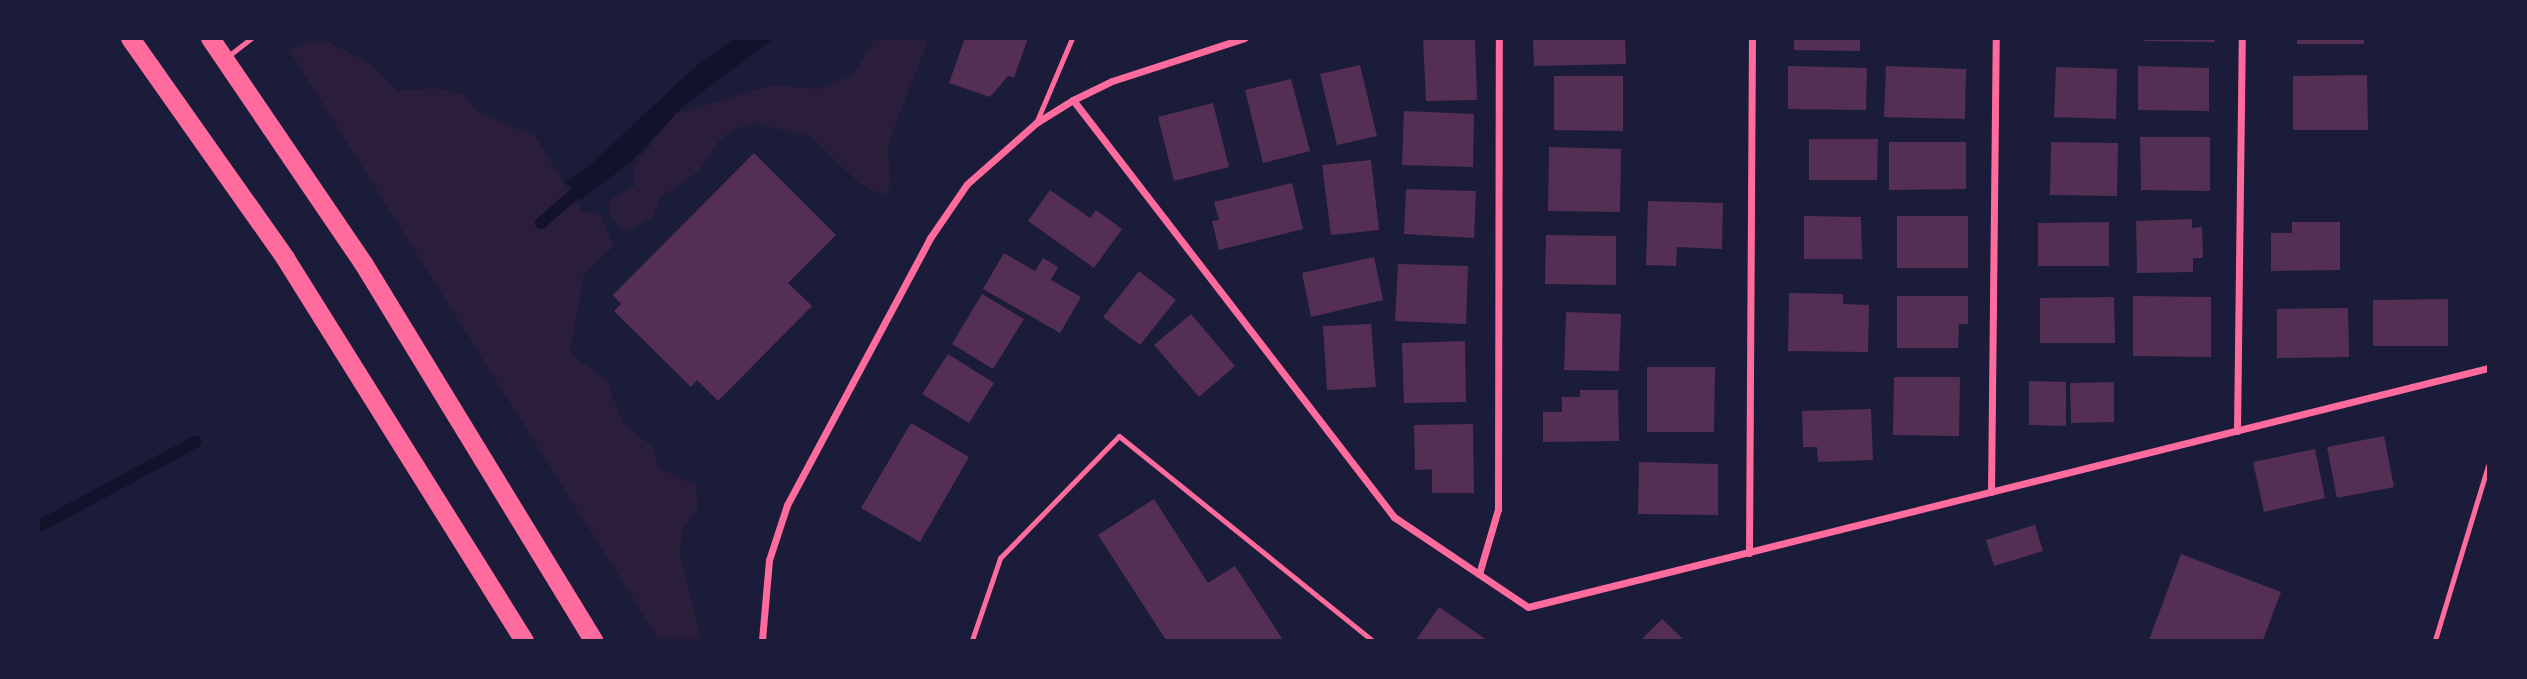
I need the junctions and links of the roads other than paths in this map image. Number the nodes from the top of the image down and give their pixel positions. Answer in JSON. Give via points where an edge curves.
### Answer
{"nodes":[{"id":1,"x":130,"y":38,"type":"edge"},
{"id":2,"x":210,"y":38,"type":"edge"},
{"id":3,"x":251,"y":38,"type":"edge"},
{"id":4,"x":1072,"y":38,"type":"edge"},
{"id":5,"x":1244,"y":38,"type":"edge"},
{"id":6,"x":1499,"y":38,"type":"edge"},
{"id":7,"x":1752,"y":38,"type":"edge"},
{"id":8,"x":1996,"y":38,"type":"edge"},
{"id":9,"x":2242,"y":38,"type":"edge"},
{"id":10,"x":224,"y":59,"type":"junction"},
{"id":11,"x":1073,"y":100,"type":"junction"},
{"id":12,"x":1036,"y":123,"type":"junction"},
{"id":13,"x":2488,"y":368,"type":"edge"},
{"id":14,"x":2237,"y":430,"type":"junction"},
{"id":15,"x":2488,"y":466,"type":"edge"},
{"id":16,"x":1991,"y":492,"type":"junction"},
{"id":17,"x":1749,"y":553,"type":"junction"},
{"id":18,"x":1479,"y":574,"type":"junction"},
{"id":19,"x":523,"y":640,"type":"edge"},
{"id":20,"x":593,"y":640,"type":"edge"},
{"id":21,"x":762,"y":640,"type":"edge"},
{"id":22,"x":972,"y":640,"type":"edge"},
{"id":23,"x":1372,"y":640,"type":"edge"},
{"id":24,"x":2435,"y":640,"type":"edge"}],
"edges":[{"from":1,"to":19,"type":"highway","via":[[285,258]]},
{"from":2,"to":10,"type":"highway"},
{"from":3,"to":10,"type":"lane"},
{"from":4,"to":12,"type":"lane"},
{"from":5,"to":11,"type":"street","via":[[1112,81]]},
{"from":6,"to":18,"type":"street","via":[[1498,509]]},
{"from":7,"to":17,"type":"street"},
{"from":8,"to":16,"type":"street"},
{"from":9,"to":14,"type":"street"},
{"from":10,"to":20,"type":"highway","via":[[363,262]]},
{"from":11,"to":12,"type":"street"},
{"from":11,"to":18,"type":"street","via":[[1394,517]]},
{"from":12,"to":21,"type":"street","via":[[967,184],[930,238],[840,399],[787,505],[769,560]]},
{"from":13,"to":14,"type":"street"},
{"from":14,"to":16,"type":"street"},
{"from":15,"to":24,"type":"lane"},
{"from":16,"to":17,"type":"street"},
{"from":17,"to":18,"type":"street","via":[[1528,607]]},
{"from":22,"to":23,"type":"lane","via":[[1000,558],[1119,436]]}]}
